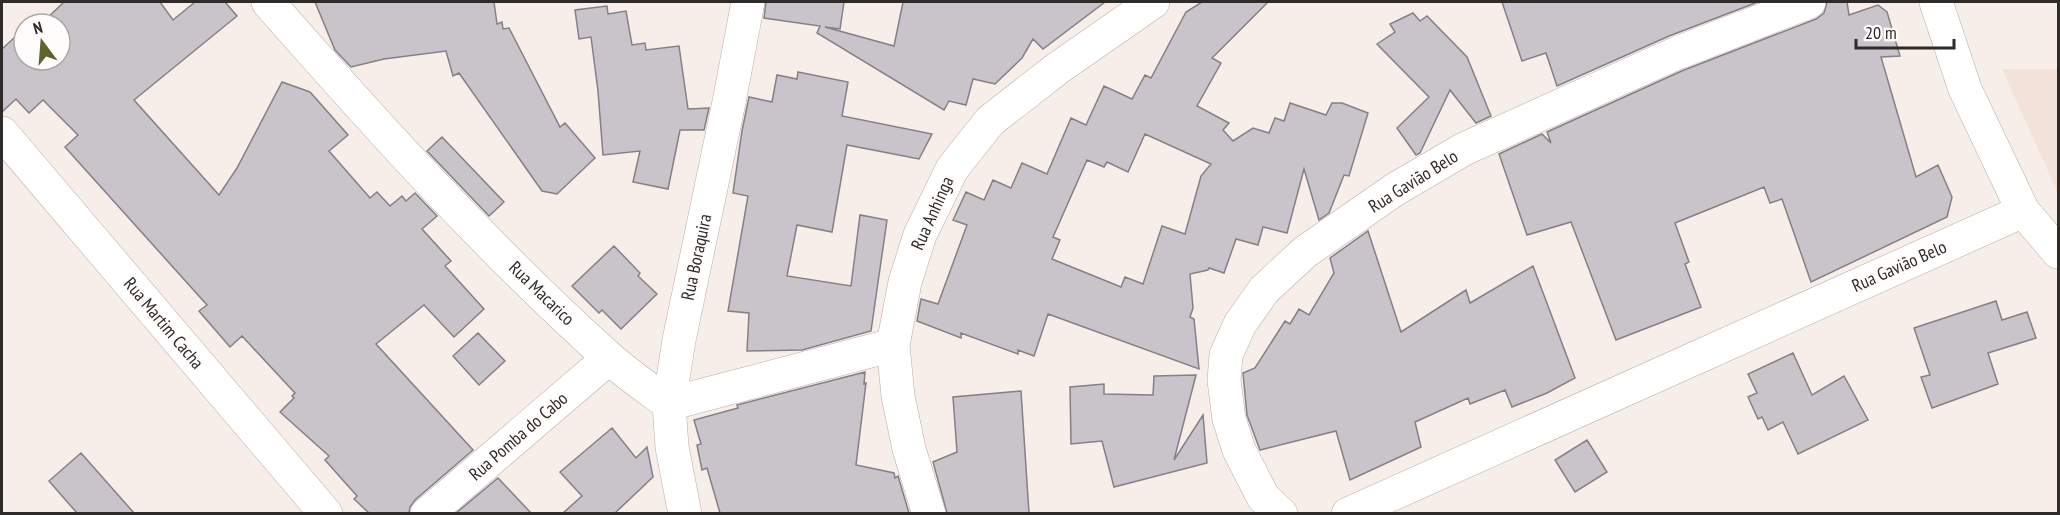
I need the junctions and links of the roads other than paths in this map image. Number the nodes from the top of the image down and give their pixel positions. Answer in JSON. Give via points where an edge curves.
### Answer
{"nodes":[{"id":1,"x":268,"y":2,"type":"edge"},
{"id":2,"x":747,"y":2,"type":"edge"},
{"id":3,"x":1153,"y":2,"type":"edge"},
{"id":4,"x":1809,"y":2,"type":"edge"},
{"id":5,"x":1936,"y":2,"type":"edge"},
{"id":6,"x":2,"y":133,"type":"edge"},
{"id":7,"x":2023,"y":211,"type":"junction"},
{"id":8,"x":2058,"y":252,"type":"edge"},
{"id":9,"x":893,"y":345,"type":"junction"},
{"id":10,"x":609,"y":358,"type":"junction"},
{"id":11,"x":669,"y":404,"type":"junction"},
{"id":12,"x":326,"y":513,"type":"edge"},
{"id":13,"x":427,"y":513,"type":"edge"},
{"id":14,"x":685,"y":513,"type":"edge"},
{"id":15,"x":929,"y":513,"type":"edge"},
{"id":16,"x":1281,"y":513,"type":"edge"},
{"id":17,"x":1348,"y":513,"type":"edge"}],
"edges":[{"from":1,"to":10,"type":"street","name":"Rua Macarico","via":[[466,221]]},
{"from":2,"to":11,"type":"street","name":"Rua Boraquira"},
{"from":3,"to":9,"type":"street","name":"Rua Anhinga","via":[[990,121],[952,169],[920,235],[905,282]]},
{"from":4,"to":16,"type":"street","name":"Rua Gavião Belo","via":[[1666,58],[1464,149],[1394,190],[1305,252],[1264,290],[1240,324],[1227,355],[1224,380],[1229,419],[1239,450],[1263,497]]},
{"from":5,"to":7,"type":"street","via":[[1965,89]]},
{"from":6,"to":12,"type":"street","name":"Rua Martim Cacha"},
{"from":7,"to":8,"type":"street"},
{"from":7,"to":17,"type":"street","name":"Rua Gavião Belo"},
{"from":9,"to":11,"type":"street"},
{"from":9,"to":15,"type":"street","name":"Rua Anhinga","via":[[909,449]]},
{"from":10,"to":11,"type":"street","name":"Rua Macarico"},
{"from":10,"to":13,"type":"street","name":"Rua Pomba do Cabo"},
{"from":11,"to":14,"type":"street","name":"Rua Boraquira","via":[[672,447]]}]}
